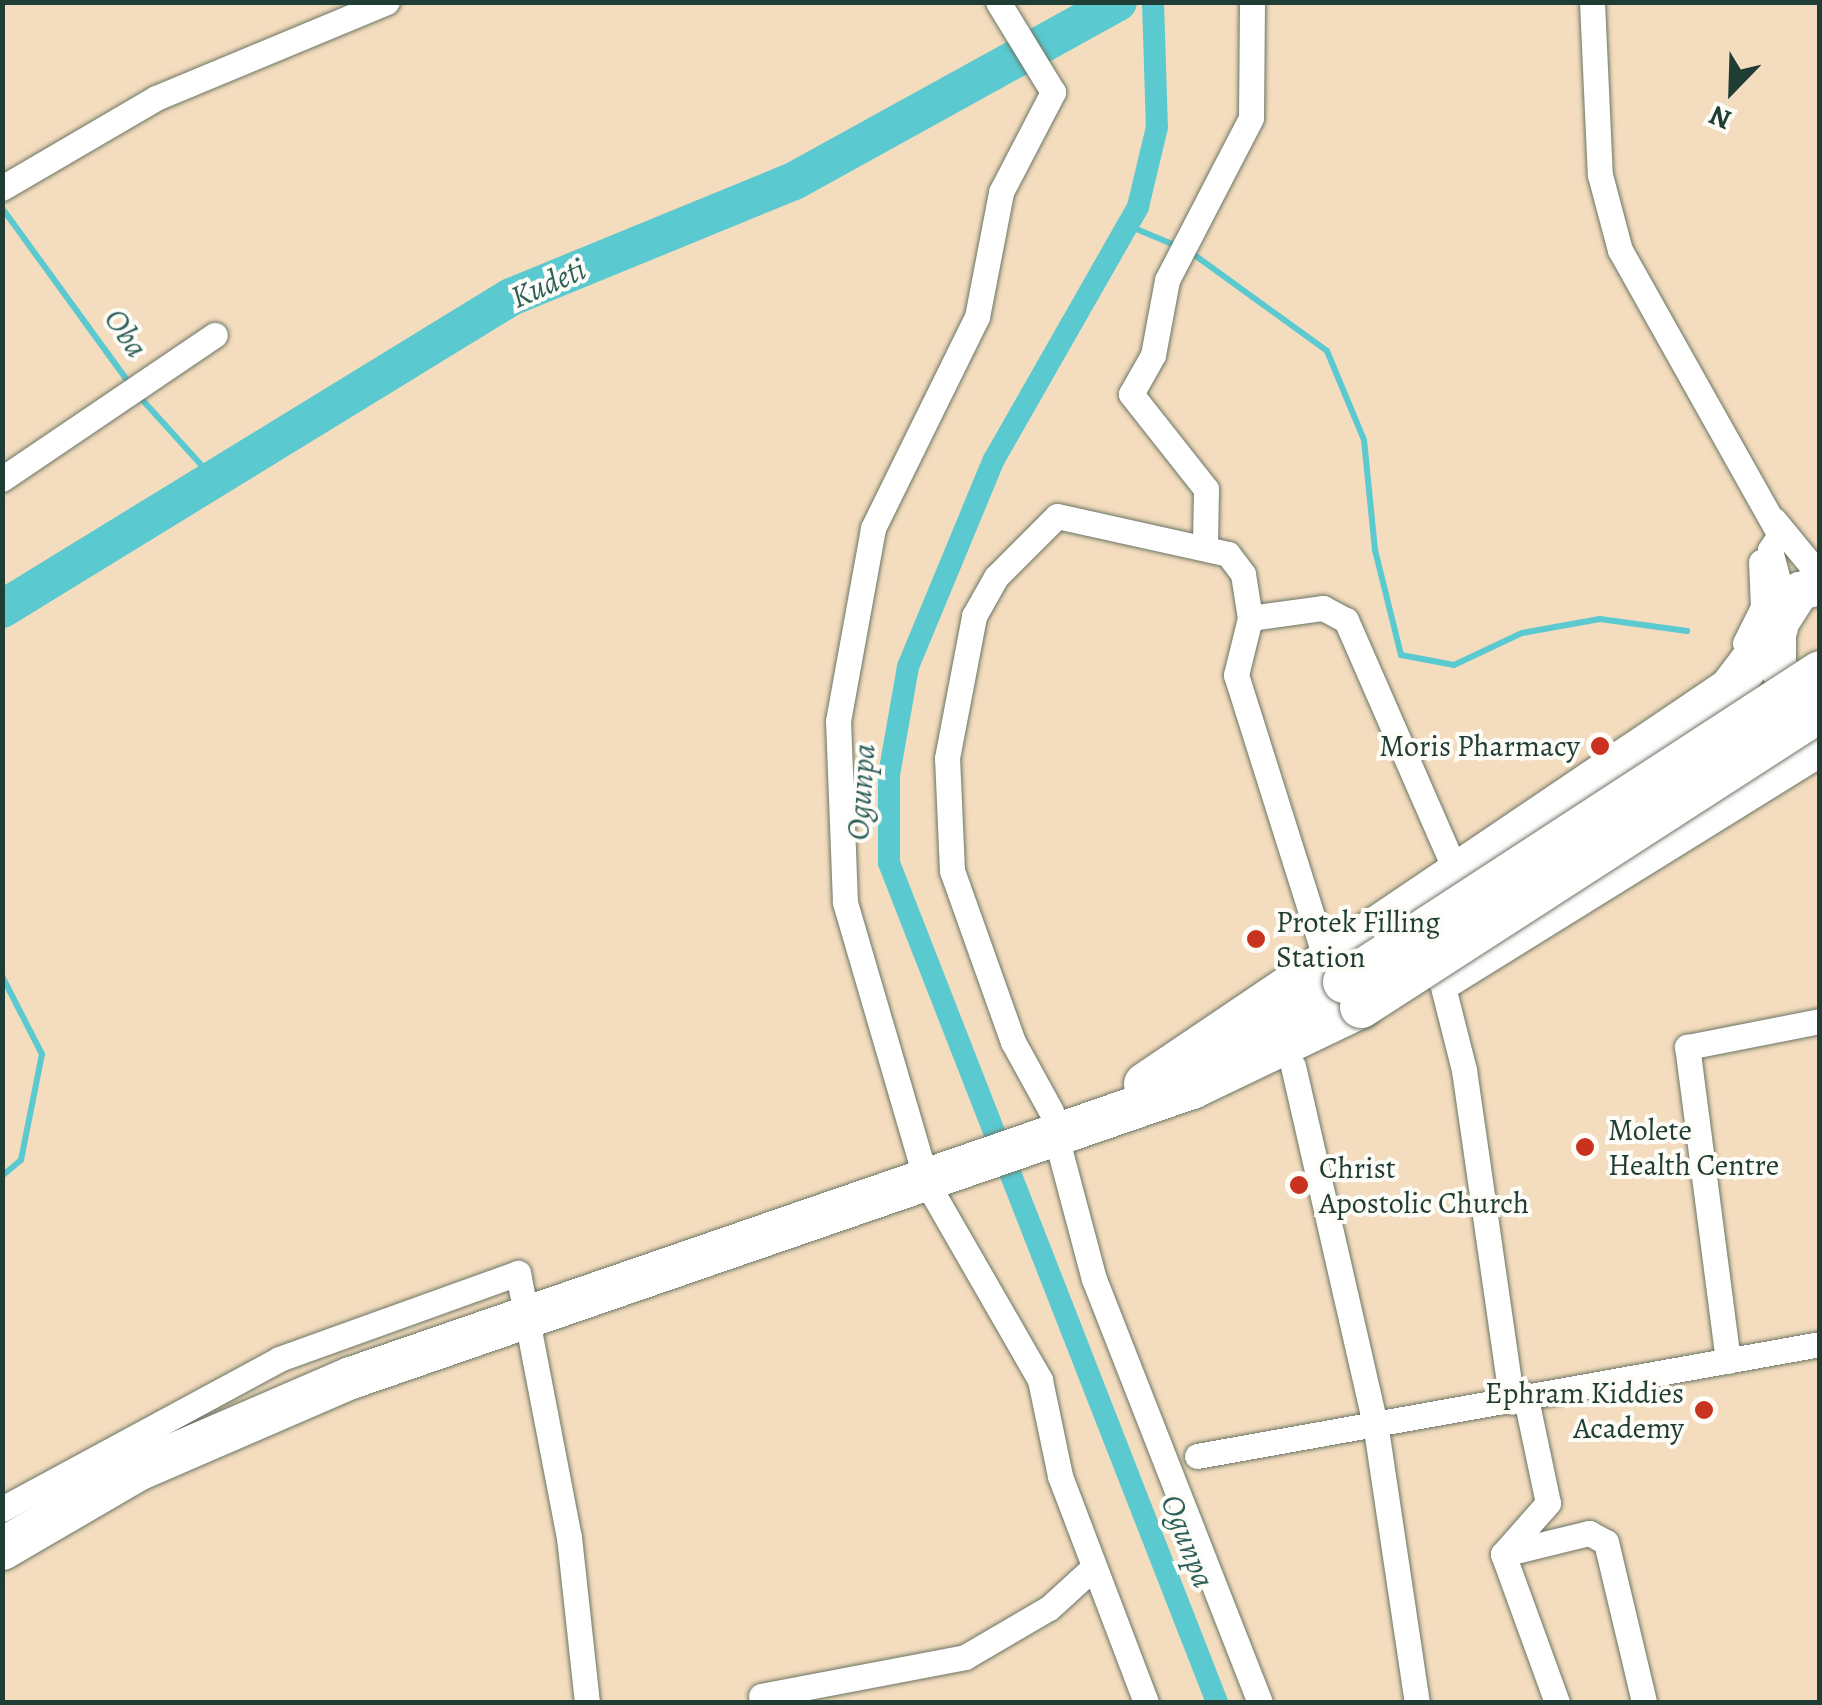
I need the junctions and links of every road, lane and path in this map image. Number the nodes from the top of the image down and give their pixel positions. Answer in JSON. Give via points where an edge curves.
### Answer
{"nodes":[{"id":1,"x":386,"y":2,"type":"edge"},
{"id":2,"x":1252,"y":2,"type":"edge"},
{"id":3,"x":1592,"y":2,"type":"edge"},
{"id":4,"x":998,"y":4,"type":"edge"},
{"id":5,"x":2,"y":188,"type":"edge"},
{"id":6,"x":216,"y":335,"type":"dead end"},
{"id":7,"x":2,"y":480,"type":"edge"},
{"id":8,"x":1749,"y":489,"type":"junction"},
{"id":9,"x":1780,"y":535,"type":"junction"},
{"id":10,"x":1205,"y":543,"type":"junction"},
{"id":11,"x":1820,"y":576,"type":"edge"},
{"id":12,"x":1820,"y":586,"type":"edge"},
{"id":13,"x":1781,"y":617,"type":"junction"},
{"id":14,"x":1250,"y":618,"type":"junction"},
{"id":15,"x":1820,"y":672,"type":"edge"},
{"id":16,"x":1820,"y":712,"type":"edge"},
{"id":17,"x":1820,"y":728,"type":"edge"},
{"id":18,"x":1820,"y":746,"type":"edge"},
{"id":19,"x":1579,"y":791,"type":"junction"},
{"id":20,"x":1450,"y":858,"type":"junction"},
{"id":21,"x":1339,"y":972,"type":"junction"},
{"id":22,"x":1441,"y":979,"type":"junction"},
{"id":23,"x":1820,"y":1021,"type":"edge"},
{"id":24,"x":1293,"y":1066,"type":"junction"},
{"id":25,"x":1148,"y":1093,"type":"junction"},
{"id":26,"x":1043,"y":1124,"type":"junction"},
{"id":27,"x":929,"y":1165,"type":"junction"},
{"id":28,"x":528,"y":1301,"type":"junction"},
{"id":29,"x":1820,"y":1344,"type":"edge"},
{"id":30,"x":1728,"y":1360,"type":"junction"},
{"id":31,"x":1518,"y":1398,"type":"junction"},
{"id":32,"x":1376,"y":1430,"type":"junction"},
{"id":33,"x":1198,"y":1456,"type":"dead end"},
{"id":34,"x":2,"y":1509,"type":"edge"},
{"id":35,"x":2,"y":1524,"type":"edge"},
{"id":36,"x":2,"y":1549,"type":"edge"},
{"id":37,"x":1503,"y":1554,"type":"junction"},
{"id":38,"x":1093,"y":1568,"type":"junction"},
{"id":39,"x":761,"y":1696,"type":"dead end"},
{"id":40,"x":587,"y":1702,"type":"edge"},
{"id":41,"x":1146,"y":1702,"type":"edge"},
{"id":42,"x":1260,"y":1702,"type":"edge"},
{"id":43,"x":1417,"y":1702,"type":"edge"},
{"id":44,"x":1557,"y":1702,"type":"edge"},
{"id":45,"x":1644,"y":1702,"type":"edge"}],
"edges":[{"from":1,"to":5,"type":"street","via":[[156,98]]},
{"from":2,"to":10,"type":"street","via":[[1251,118],[1167,280],[1153,355],[1131,394],[1206,489]]},
{"from":3,"to":8,"type":"street","via":[[1600,175],[1620,250]]},
{"from":4,"to":27,"type":"street","via":[[1053,86],[998,204],[977,317],[873,528],[838,721],[839,870]]},
{"from":6,"to":7,"type":"street"},
{"from":8,"to":9,"type":"street"},
{"from":8,"to":11,"type":"street"},
{"from":9,"to":13,"type":"street","via":[[1770,550]]},
{"from":9,"to":19,"type":"street","via":[[1761,559],[1763,607],[1729,666]]},
{"from":10,"to":14,"type":"street","via":[[1242,574]]},
{"from":10,"to":26,"type":"street","via":[[1057,516],[996,577],[959,662],[947,758],[952,871]]},
{"from":12,"to":13,"type":"main road"},
{"from":13,"to":17,"type":"main road","via":[[1784,686]]},
{"from":13,"to":19,"type":"highway","via":[[1730,689]]},
{"from":14,"to":20,"type":"street","via":[[1323,608],[1346,620]]},
{"from":14,"to":21,"type":"street","via":[[1236,675]]},
{"from":15,"to":21,"type":"highway","bridge":true},
{"from":16,"to":21,"type":"highway","bridge":true},
{"from":18,"to":22,"type":"highway"},
{"from":19,"to":20,"type":"street"},
{"from":19,"to":21,"type":"highway"},
{"from":20,"to":21,"type":"street"},
{"from":21,"to":25,"type":"highway"},
{"from":22,"to":24,"type":"highway"},
{"from":22,"to":31,"type":"street"},
{"from":23,"to":30,"type":"street","via":[[1687,1047]]},
{"from":24,"to":25,"type":"highway"},
{"from":24,"to":32,"type":"street"},
{"from":25,"to":26,"type":"highway"},
{"from":26,"to":27,"type":"highway"},
{"from":26,"to":42,"type":"street","via":[[1094,1279]]},
{"from":27,"to":28,"type":"highway"},
{"from":27,"to":38,"type":"street","via":[[1040,1380]]},
{"from":28,"to":34,"type":"street","via":[[518,1273],[279,1359]]},
{"from":28,"to":35,"type":"highway","via":[[231,1401]]},
{"from":28,"to":36,"type":"highway","via":[[206,1437]]},
{"from":28,"to":40,"type":"street"},
{"from":29,"to":30,"type":"street"},
{"from":30,"to":31,"type":"street"},
{"from":31,"to":32,"type":"street"},
{"from":31,"to":37,"type":"street","via":[[1548,1503]]},
{"from":32,"to":33,"type":"street"},
{"from":32,"to":43,"type":"street"},
{"from":37,"to":44,"type":"street"},
{"from":37,"to":45,"type":"street","via":[[1589,1534],[1606,1542]]},
{"from":38,"to":39,"type":"street","via":[[1049,1608],[965,1657]]},
{"from":38,"to":41,"type":"street"}]}
